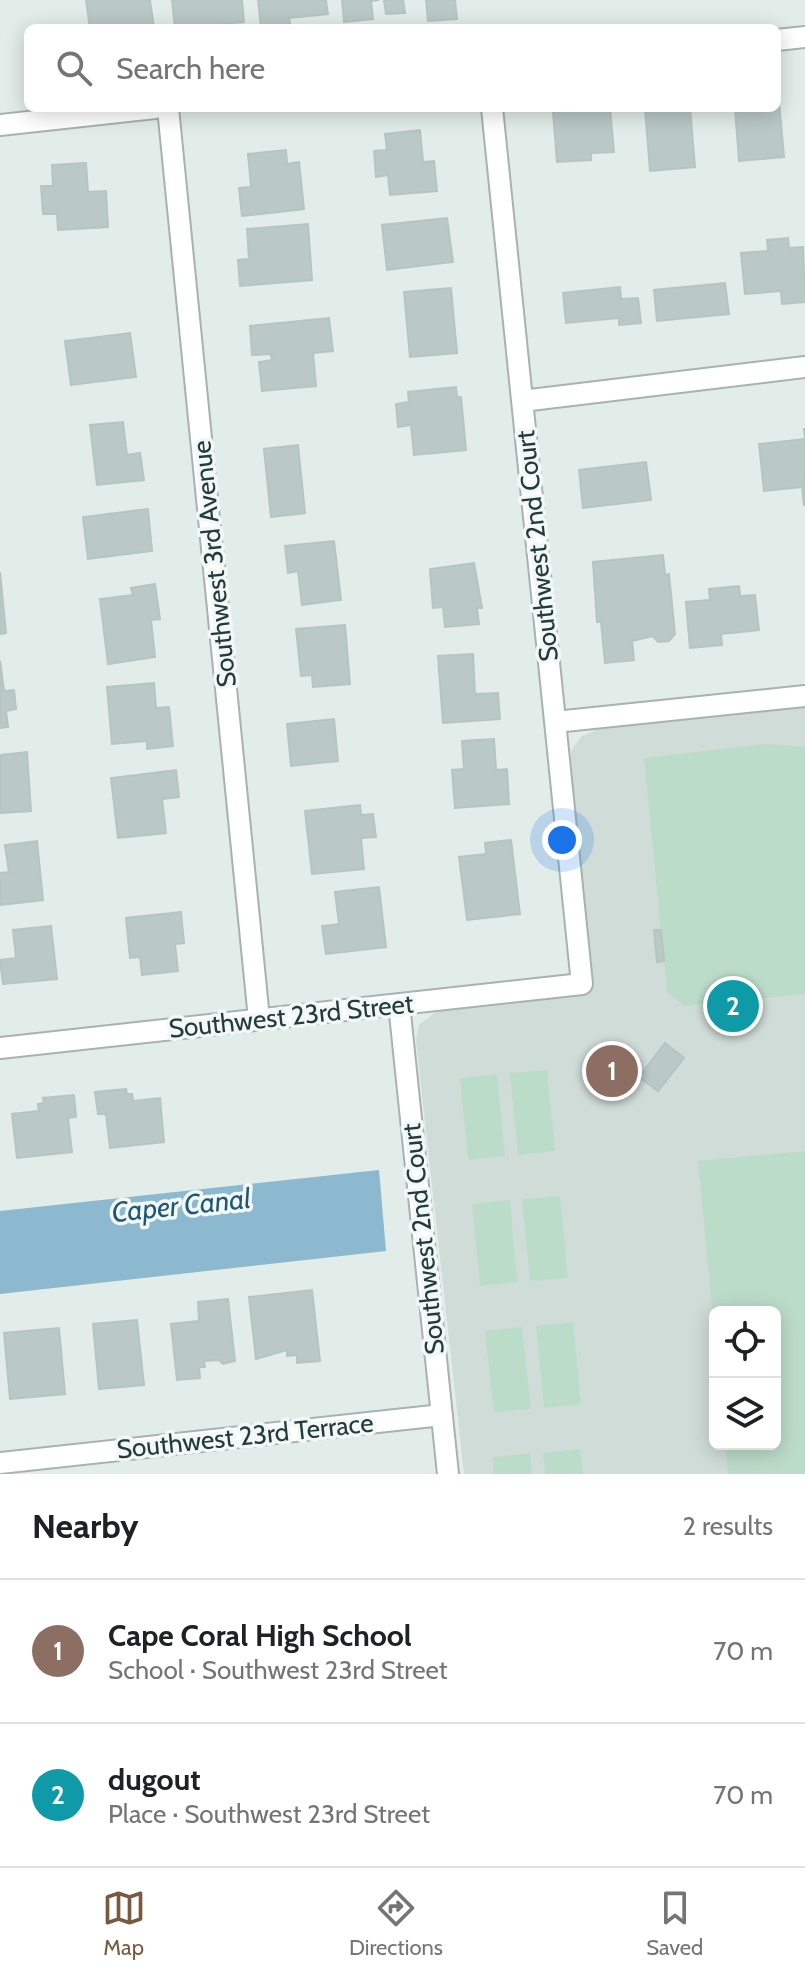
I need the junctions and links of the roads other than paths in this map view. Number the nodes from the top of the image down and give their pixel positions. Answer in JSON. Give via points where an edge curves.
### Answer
{"nodes":[{"id":1,"x":805,"y":37,"type":"edge"},
{"id":2,"x":781,"y":40,"type":"edge"},
{"id":3,"x":119,"y":112,"type":"edge"},
{"id":4,"x":168,"y":112,"type":"edge"},
{"id":5,"x":492,"y":112,"type":"edge"},
{"id":6,"x":0,"y":125,"type":"edge"},
{"id":7,"x":805,"y":367,"type":"edge"},
{"id":8,"x":522,"y":401,"type":"junction"},
{"id":9,"x":805,"y":696,"type":"edge"},
{"id":10,"x":555,"y":722,"type":"junction"},
{"id":11,"x":582,"y":984,"type":"joint"},
{"id":12,"x":399,"y":1004,"type":"junction"},
{"id":13,"x":259,"y":1019,"type":"junction"},
{"id":14,"x":0,"y":1048,"type":"edge"},
{"id":15,"x":442,"y":1415,"type":"junction"},
{"id":16,"x":0,"y":1463,"type":"edge"},
{"id":17,"x":448,"y":1474,"type":"edge"}],
"edges":[{"from":1,"to":2,"type":"street"},
{"from":3,"to":6,"type":"street"},
{"from":4,"to":13,"type":"street","name":"Southwest 3rd Avenue"},
{"from":5,"to":8,"type":"street","name":"Southwest 2nd Court"},
{"from":7,"to":8,"type":"street"},
{"from":8,"to":10,"type":"street","name":"Southwest 2nd Court"},
{"from":9,"to":10,"type":"street"},
{"from":10,"to":11,"type":"street","name":"Southwest 2nd Court"},
{"from":11,"to":12,"type":"street","name":"Southwest 23rd Street"},
{"from":12,"to":13,"type":"street","name":"Southwest 23rd Street"},
{"from":12,"to":15,"type":"street","name":"Southwest 2nd Court"},
{"from":13,"to":14,"type":"street","name":"Southwest 23rd Street"},
{"from":15,"to":16,"type":"street","name":"Southwest 23rd Terrace"},
{"from":15,"to":17,"type":"street","name":"Southwest 2nd Court"}]}
